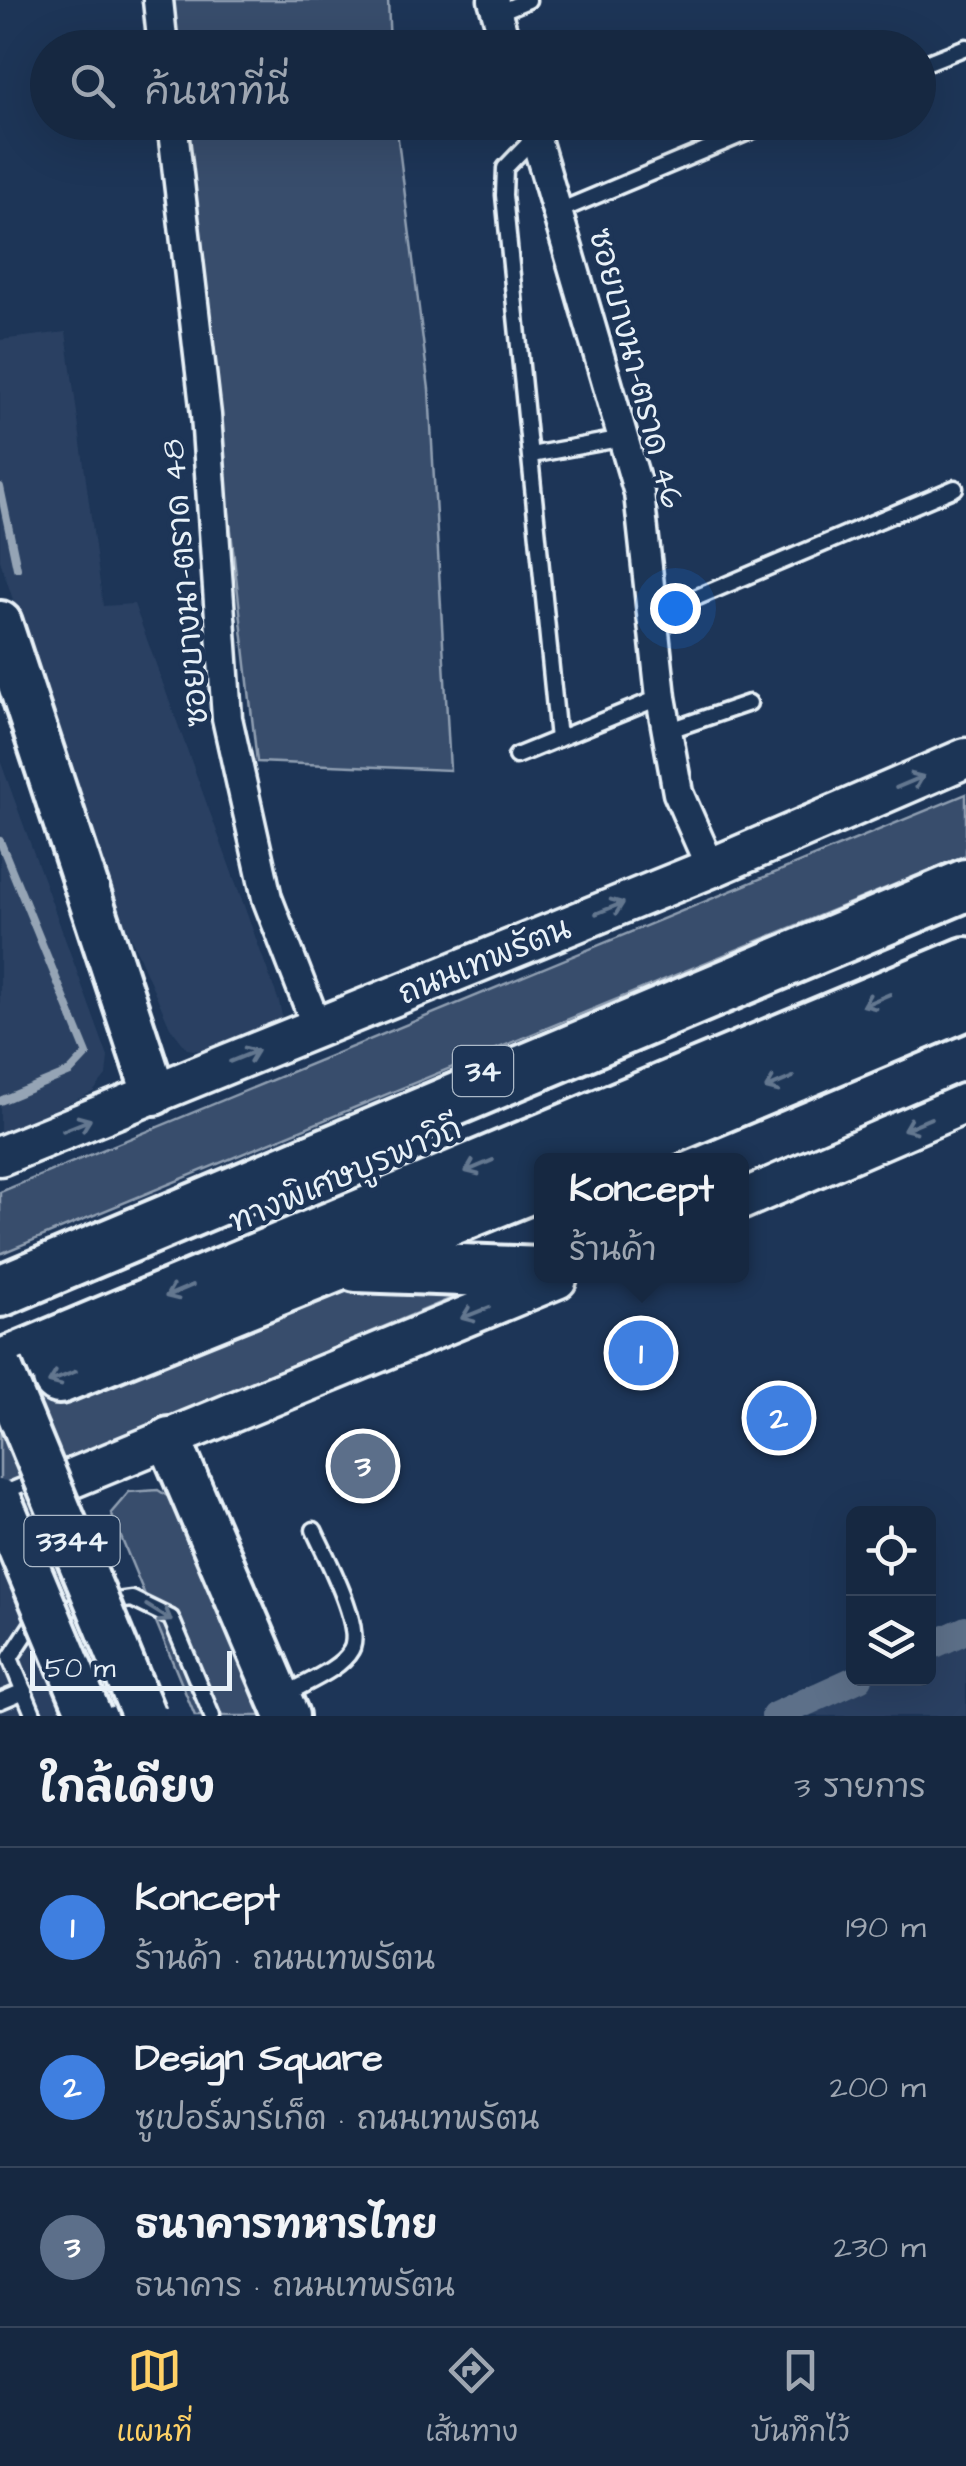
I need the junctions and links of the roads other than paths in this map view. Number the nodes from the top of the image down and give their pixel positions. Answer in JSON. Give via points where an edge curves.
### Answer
{"nodes":[{"id":1,"x":158,"y":0,"type":"edge"},
{"id":2,"x":528,"y":0,"type":"edge"},
{"id":3,"x":495,"y":6,"type":"edge"},
{"id":4,"x":161,"y":30,"type":"edge"},
{"id":5,"x":502,"y":30,"type":"edge"},
{"id":6,"x":966,"y":47,"type":"edge"},
{"id":7,"x":936,"y":59,"type":"edge"},
{"id":8,"x":174,"y":140,"type":"edge"},
{"id":9,"x":526,"y":140,"type":"edge"},
{"id":10,"x":536,"y":140,"type":"edge"},
{"id":11,"x":729,"y":140,"type":"edge"},
{"id":12,"x":559,"y":211,"type":"junction"},
{"id":13,"x":624,"y":438,"type":"junction"},
{"id":14,"x":531,"y":455,"type":"junction"},
{"id":15,"x":955,"y":488,"type":"dead end"},
{"id":16,"x":656,"y":615,"type":"junction"},
{"id":17,"x":0,"y":624,"type":"edge"},
{"id":18,"x":661,"y":697,"type":"junction"},
{"id":19,"x":749,"y":702,"type":"dead end"},
{"id":20,"x":667,"y":730,"type":"junction"},
{"id":21,"x":558,"y":740,"type":"junction"},
{"id":22,"x":516,"y":756,"type":"dead end"},
{"id":23,"x":966,"y":758,"type":"edge"},
{"id":24,"x":710,"y":868,"type":"junction"},
{"id":25,"x":966,"y":874,"type":"edge"},
{"id":26,"x":966,"y":885,"type":"edge"},
{"id":27,"x":966,"y":914,"type":"edge"},
{"id":28,"x":966,"y":963,"type":"edge"},
{"id":29,"x":966,"y":1004,"type":"edge"},
{"id":30,"x":318,"y":1027,"type":"junction"},
{"id":31,"x":154,"y":1093,"type":"junction"},
{"id":32,"x":966,"y":1103,"type":"edge"},
{"id":33,"x":611,"y":1153,"type":"edge"},
{"id":34,"x":0,"y":1156,"type":"edge"},
{"id":35,"x":534,"y":1185,"type":"edge"},
{"id":36,"x":749,"y":1197,"type":"edge"},
{"id":37,"x":343,"y":1265,"type":"junction"},
{"id":38,"x":0,"y":1268,"type":"edge"},
{"id":39,"x":534,"y":1273,"type":"edge"},
{"id":40,"x":548,"y":1283,"type":"edge"},
{"id":41,"x":0,"y":1291,"type":"edge"},
{"id":42,"x":0,"y":1319,"type":"edge"},
{"id":43,"x":0,"y":1366,"type":"edge"},
{"id":44,"x":0,"y":1402,"type":"edge"},
{"id":45,"x":169,"y":1438,"type":"junction"},
{"id":46,"x":0,"y":1505,"type":"edge"},
{"id":47,"x":314,"y":1530,"type":"dead end"},
{"id":48,"x":24,"y":1691,"type":"junction"},
{"id":49,"x":0,"y":1701,"type":"edge"},
{"id":50,"x":283,"y":1707,"type":"edge"},
{"id":51,"x":34,"y":1716,"type":"edge"},
{"id":52,"x":90,"y":1716,"type":"edge"},
{"id":53,"x":144,"y":1716,"type":"edge"},
{"id":54,"x":212,"y":1716,"type":"edge"}],
"edges":[{"from":1,"to":4,"type":"street"},
{"from":2,"to":3,"type":"lane"},
{"from":3,"to":5,"type":"street"},
{"from":6,"to":7,"type":"lane"},
{"from":8,"to":30,"type":"street","name":"ซอยบางนา-ตราด 48","via":[[206,415],[227,718],[266,898]]},
{"from":9,"to":14,"type":"lane","via":[[505,168],[504,195]]},
{"from":10,"to":12,"type":"street","name":"ซอยบางนา-ตราด 46"},
{"from":11,"to":12,"type":"lane"},
{"from":12,"to":13,"type":"street","name":"ซอยบางนา-ตราด 46"},
{"from":13,"to":14,"type":"lane"},
{"from":13,"to":16,"type":"street","name":"ซอยบางนา-ตราด 46"},
{"from":14,"to":21,"type":"lane"},
{"from":15,"to":16,"type":"lane"},
{"from":16,"to":18,"type":"street","name":"ซอยบางนา-ตราด 46"},
{"from":17,"to":31,"type":"main road"},
{"from":18,"to":20,"type":"street","name":"ซอยบางนา-ตราด 46"},
{"from":18,"to":21,"type":"lane"},
{"from":19,"to":20,"type":"lane"},
{"from":20,"to":24,"type":"street","name":"ซอยบางนา-ตราด 46","via":[[678,793]]},
{"from":21,"to":22,"type":"lane"},
{"from":24,"to":23,"type":"main road","name":"ถนนเทพรัตน","one_way":true},
{"from":30,"to":24,"type":"main road","name":"ถนนเทพรัตน","one_way":true},
{"from":25,"to":38,"type":"highway","number":"34"},
{"from":26,"to":41,"type":"highway"},
{"from":27,"to":42,"type":"highway","name":"ทางพิเศษบูรพาวิถี"},
{"from":28,"to":43,"type":"highway","name":"ทางพิเศษบูรพาวิถี","one_way":true},
{"from":29,"to":33,"type":"highway","one_way":true},
{"from":31,"to":30,"type":"main road","name":"ถนนเทพรัตน","one_way":true},
{"from":34,"to":31,"type":"main road","name":"ถนนเทพรัตน","one_way":true},
{"from":32,"to":36,"type":"main road","one_way":true},
{"from":35,"to":37,"type":"highway"},
{"from":37,"to":39,"type":"highway"},
{"from":37,"to":44,"type":"highway","one_way":true},
{"from":40,"to":45,"type":"main road","one_way":true},
{"from":43,"to":53,"type":"main road","number":"3344","bridge":true},
{"from":45,"to":46,"type":"main road"},
{"from":45,"to":50,"type":"main road"},
{"from":46,"to":52,"type":"main road","number":"3344","bridge":true},
{"from":47,"to":50,"type":"lane","via":[[355,1629],[353,1648]]},
{"from":48,"to":49,"type":"lane"},
{"from":48,"to":51,"type":"lane"},
{"from":48,"to":54,"type":"lane","one_way":true,"via":[[10,1658],[31,1626],[73,1608],[132,1599],[171,1618]]}]}
